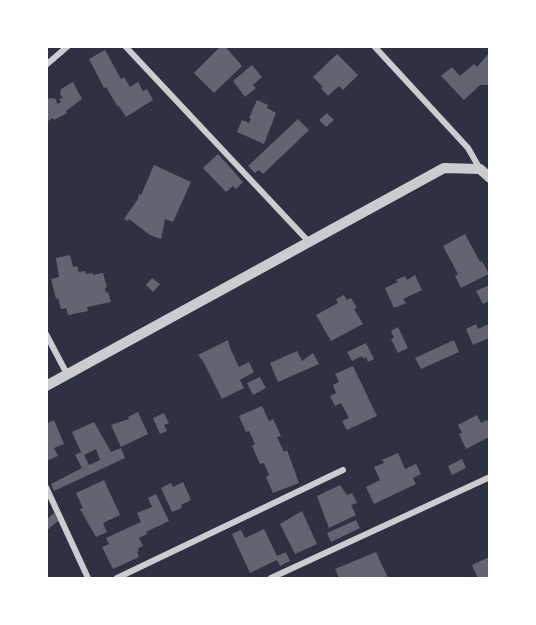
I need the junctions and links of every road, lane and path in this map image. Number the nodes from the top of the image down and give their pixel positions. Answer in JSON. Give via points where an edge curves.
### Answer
{"nodes":[{"id":1,"x":68,"y":46,"type":"edge"},
{"id":2,"x":125,"y":46,"type":"edge"},
{"id":3,"x":374,"y":46,"type":"edge"},
{"id":4,"x":46,"y":65,"type":"edge"},
{"id":5,"x":480,"y":169,"type":"junction"},
{"id":6,"x":489,"y":178,"type":"edge"},
{"id":7,"x":309,"y":242,"type":"junction"},
{"id":8,"x":46,"y":334,"type":"edge"},
{"id":9,"x":67,"y":374,"type":"junction"},
{"id":10,"x":46,"y":386,"type":"edge"},
{"id":11,"x":343,"y":470,"type":"dead end"},
{"id":12,"x":489,"y":477,"type":"edge"},
{"id":13,"x":46,"y":487,"type":"edge"},
{"id":14,"x":88,"y":579,"type":"edge"},
{"id":15,"x":117,"y":579,"type":"edge"},
{"id":16,"x":271,"y":579,"type":"edge"}],
"edges":[{"from":1,"to":4,"type":"street"},
{"from":2,"to":7,"type":"street"},
{"from":3,"to":5,"type":"street","via":[[468,148]]},
{"from":5,"to":6,"type":"street"},
{"from":5,"to":7,"type":"street","via":[[444,168]]},
{"from":7,"to":9,"type":"street"},
{"from":8,"to":9,"type":"street"},
{"from":9,"to":10,"type":"street"},
{"from":11,"to":15,"type":"street"},
{"from":12,"to":16,"type":"street"},
{"from":13,"to":14,"type":"street"}]}
